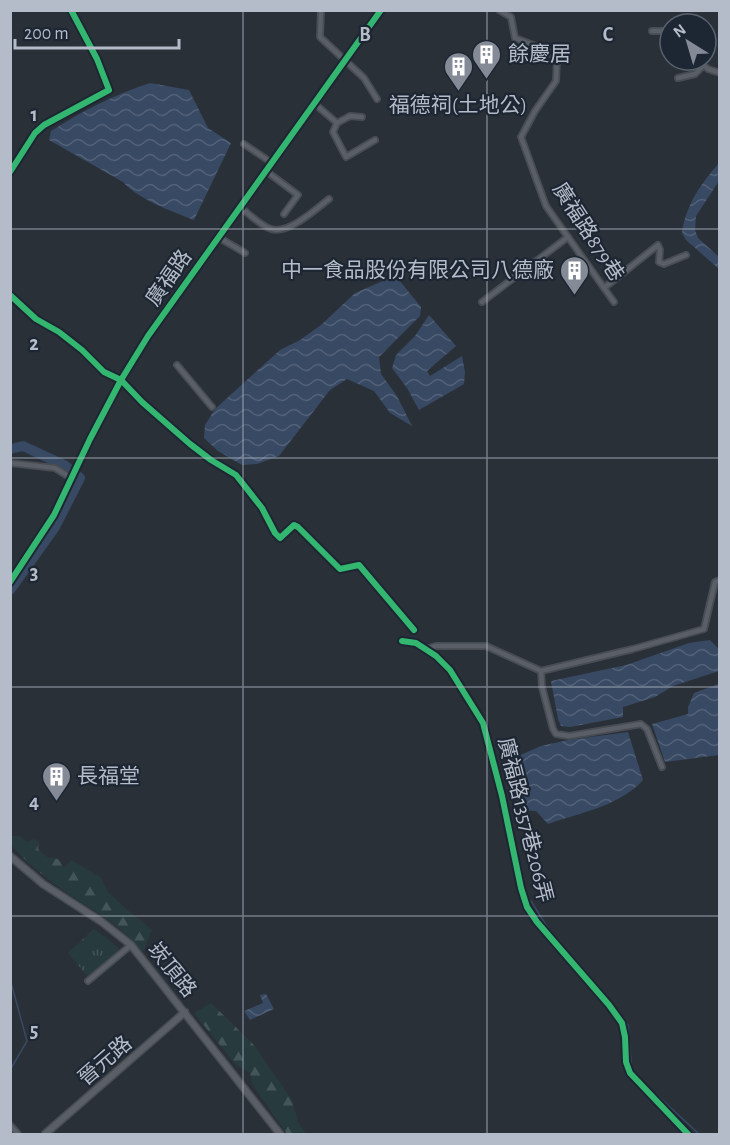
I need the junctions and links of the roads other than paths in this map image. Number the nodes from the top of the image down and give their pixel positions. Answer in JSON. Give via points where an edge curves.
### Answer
{"nodes":[{"id":1,"x":321,"y":10,"type":"edge"},
{"id":2,"x":381,"y":10,"type":"edge"},
{"id":3,"x":499,"y":10,"type":"edge"},
{"id":4,"x":652,"y":31,"type":"dead end"},
{"id":5,"x":658,"y":31,"type":"edge"},
{"id":6,"x":346,"y":60,"type":"junction"},
{"id":7,"x":697,"y":72,"type":"edge"},
{"id":8,"x":678,"y":78,"type":"dead end"},
{"id":9,"x":377,"y":99,"type":"dead end"},
{"id":10,"x":315,"y":104,"type":"junction"},
{"id":11,"x":362,"y":117,"type":"dead end"},
{"id":12,"x":337,"y":123,"type":"junction"},
{"id":13,"x":375,"y":140,"type":"dead end"},
{"id":14,"x":244,"y":144,"type":"dead end"},
{"id":15,"x":272,"y":163,"type":"junction"},
{"id":16,"x":266,"y":171,"type":"junction"},
{"id":17,"x":329,"y":199,"type":"dead end"},
{"id":18,"x":240,"y":207,"type":"junction"},
{"id":19,"x":284,"y":214,"type":"dead end"},
{"id":20,"x":218,"y":237,"type":"junction"},
{"id":21,"x":568,"y":237,"type":"junction"},
{"id":22,"x":245,"y":253,"type":"dead end"},
{"id":23,"x":686,"y":255,"type":"dead end"},
{"id":24,"x":604,"y":288,"type":"junction"},
{"id":25,"x":482,"y":302,"type":"dead end"},
{"id":26,"x":614,"y":302,"type":"dead end"},
{"id":27,"x":177,"y":365,"type":"dead end"},
{"id":28,"x":212,"y":407,"type":"dead end"},
{"id":29,"x":10,"y":463,"type":"edge"},
{"id":30,"x":71,"y":478,"type":"junction"},
{"id":31,"x":720,"y":580,"type":"edge"},
{"id":32,"x":10,"y":582,"type":"edge"},
{"id":33,"x":402,"y":641,"type":"dead end"},
{"id":34,"x":426,"y":649,"type":"junction"},
{"id":35,"x":541,"y":671,"type":"junction"},
{"id":36,"x":662,"y":767,"type":"dead end"},
{"id":37,"x":10,"y":855,"type":"edge"},
{"id":38,"x":131,"y":945,"type":"junction"},
{"id":39,"x":88,"y":981,"type":"dead end"},
{"id":40,"x":185,"y":1012,"type":"junction"},
{"id":41,"x":10,"y":1125,"type":"edge"},
{"id":42,"x":18,"y":1134,"type":"edge"},
{"id":43,"x":45,"y":1134,"type":"edge"},
{"id":44,"x":280,"y":1134,"type":"edge"},
{"id":45,"x":687,"y":1134,"type":"edge"}],
"edges":[{"from":1,"to":6,"type":"street","via":[[320,37]]},
{"from":2,"to":6,"type":"street","name":"廣福路"},
{"from":3,"to":21,"type":"street","name":"廣福路879巷","via":[[511,17],[514,38],[546,50],[557,59],[556,81],[521,137],[546,206]]},
{"from":4,"to":5,"type":"street"},
{"from":6,"to":9,"type":"street"},
{"from":6,"to":10,"type":"street","name":"廣福路"},
{"from":7,"to":8,"type":"street"},
{"from":10,"to":12,"type":"street"},
{"from":10,"to":15,"type":"street","name":"廣福路"},
{"from":11,"to":12,"type":"street","via":[[350,116]]},
{"from":12,"to":13,"type":"street","via":[[333,132],[346,157]]},
{"from":14,"to":15,"type":"street"},
{"from":15,"to":16,"type":"street","name":"廣福路"},
{"from":16,"to":18,"type":"street","name":"廣福路"},
{"from":16,"to":19,"type":"street","via":[[298,195]]},
{"from":17,"to":18,"type":"street","via":[[282,231],[271,229]]},
{"from":18,"to":20,"type":"street","name":"廣福路"},
{"from":20,"to":22,"type":"street"},
{"from":20,"to":30,"type":"street","name":"廣福路","via":[[121,380]]},
{"from":21,"to":24,"type":"street","name":"廣福路879巷"},
{"from":21,"to":25,"type":"street"},
{"from":23,"to":24,"type":"street","via":[[663,264],[659,262],[658,245]]},
{"from":24,"to":26,"type":"street","name":"廣福路879巷"},
{"from":27,"to":28,"type":"street"},
{"from":29,"to":30,"type":"street","via":[[55,468]]},
{"from":30,"to":32,"type":"street","name":"廣福路","via":[[54,515]]},
{"from":31,"to":35,"type":"street","via":[[716,582],[704,629]]},
{"from":33,"to":34,"type":"street","name":"廣福路1357巷206弄"},
{"from":34,"to":35,"type":"street","via":[[486,646]]},
{"from":34,"to":45,"type":"street","name":"廣福路1357巷206弄","via":[[450,670],[483,723],[527,907],[622,1023],[630,1072]]},
{"from":35,"to":36,"type":"street","via":[[556,734],[640,724],[647,729]]},
{"from":37,"to":38,"type":"street","name":"崁頂路","via":[[43,884]]},
{"from":38,"to":39,"type":"street"},
{"from":38,"to":40,"type":"street","name":"崁頂路"},
{"from":40,"to":43,"type":"street","name":"晉元路"},
{"from":40,"to":44,"type":"street","name":"崁頂路"},
{"from":41,"to":42,"type":"street"}]}
